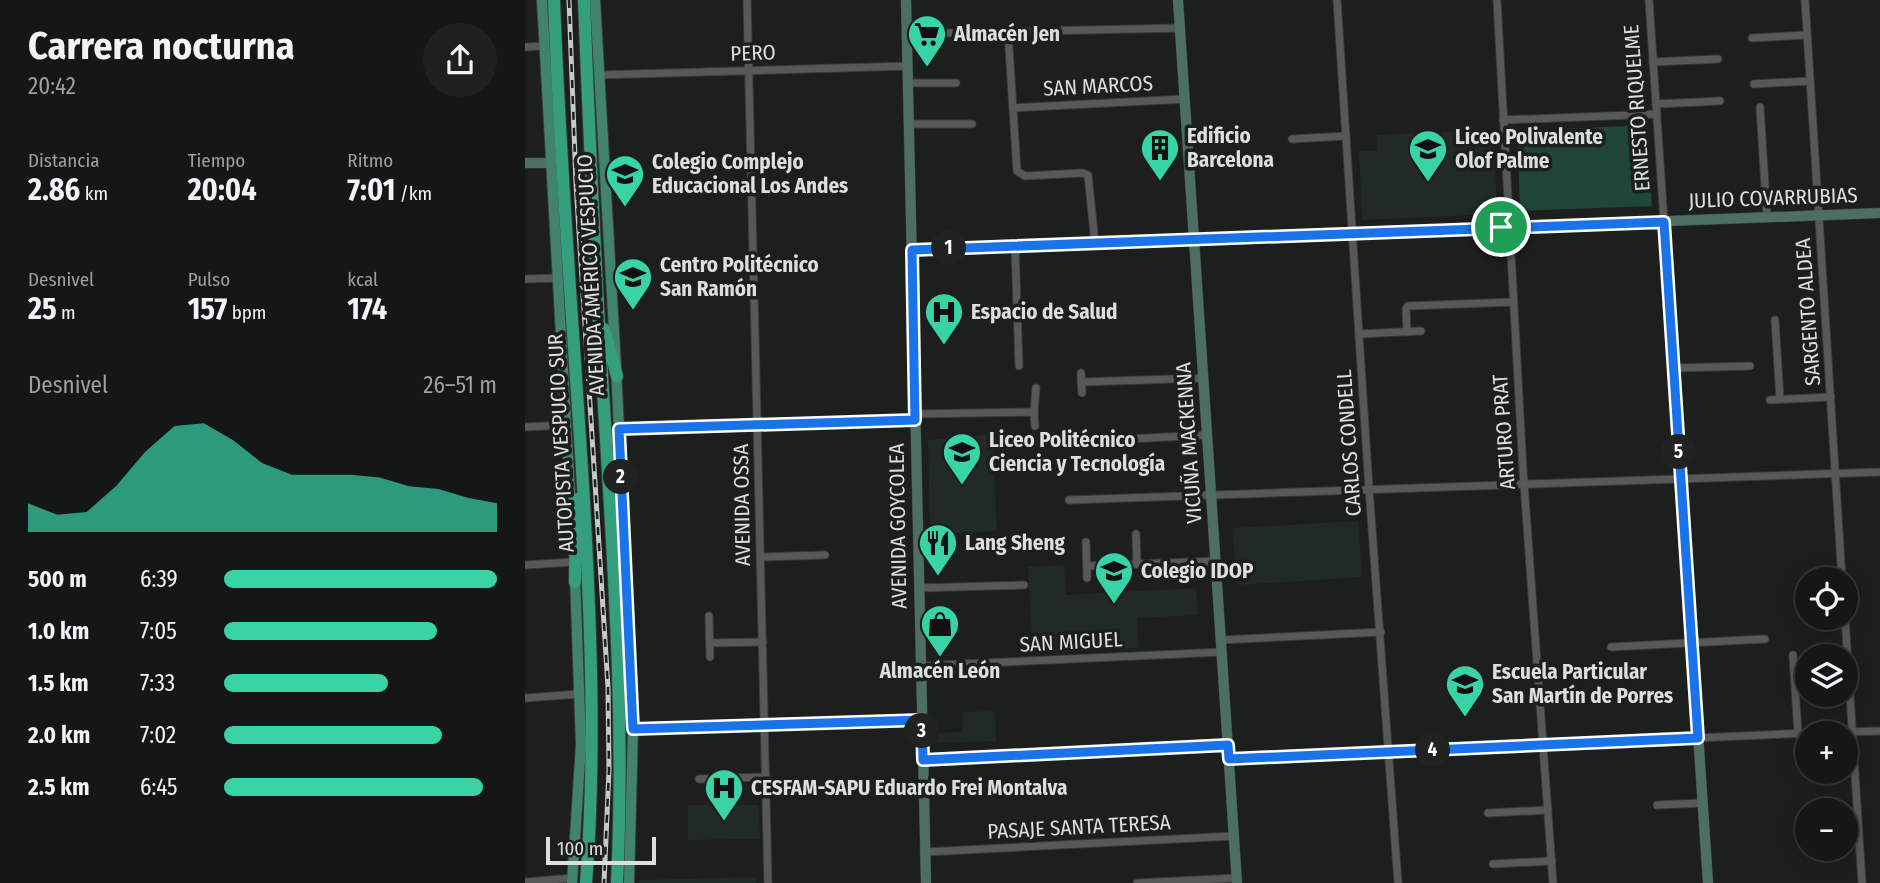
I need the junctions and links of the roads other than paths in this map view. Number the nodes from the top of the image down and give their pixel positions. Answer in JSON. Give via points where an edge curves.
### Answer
{"nodes":[{"id":1,"x":542,"y":0,"type":"edge"},
{"id":2,"x":554,"y":0,"type":"edge"},
{"id":3,"x":584,"y":0,"type":"edge"},
{"id":4,"x":595,"y":0,"type":"edge"},
{"id":5,"x":747,"y":0,"type":"edge"},
{"id":6,"x":906,"y":0,"type":"edge"},
{"id":7,"x":1178,"y":0,"type":"edge"},
{"id":8,"x":1337,"y":0,"type":"edge"},
{"id":9,"x":1497,"y":0,"type":"edge"},
{"id":10,"x":1649,"y":0,"type":"edge"},
{"id":11,"x":1805,"y":0,"type":"edge"},
{"id":12,"x":1181,"y":28,"type":"junction"},
{"id":13,"x":1008,"y":32,"type":"junction"},
{"id":14,"x":907,"y":34,"type":"junction"},
{"id":15,"x":1807,"y":35,"type":"junction"},
{"id":16,"x":1752,"y":38,"type":"dead end"},
{"id":17,"x":544,"y":46,"type":"junction"},
{"id":18,"x":525,"y":47,"type":"edge"},
{"id":19,"x":1718,"y":59,"type":"dead end"},
{"id":20,"x":1653,"y":62,"type":"junction"},
{"id":21,"x":908,"y":66,"type":"junction"},
{"id":22,"x":749,"y":71,"type":"junction"},
{"id":23,"x":599,"y":75,"type":"junction"},
{"id":24,"x":1810,"y":80,"type":"junction"},
{"id":25,"x":908,"y":83,"type":"junction"},
{"id":26,"x":955,"y":83,"type":"dead end"},
{"id":27,"x":1754,"y":84,"type":"dead end"},
{"id":28,"x":1185,"y":99,"type":"junction"},
{"id":29,"x":1720,"y":101,"type":"dead end"},
{"id":30,"x":1656,"y":104,"type":"junction"},
{"id":31,"x":1760,"y":107,"type":"dead end"},
{"id":32,"x":1013,"y":108,"type":"junction"},
{"id":33,"x":1657,"y":114,"type":"junction"},
{"id":34,"x":1503,"y":120,"type":"junction"},
{"id":35,"x":909,"y":124,"type":"junction"},
{"id":36,"x":972,"y":124,"type":"dead end"},
{"id":37,"x":1346,"y":136,"type":"junction"},
{"id":38,"x":1291,"y":139,"type":"dead end"},
{"id":39,"x":525,"y":163,"type":"edge"},
{"id":40,"x":549,"y":163,"type":"junction"},
{"id":41,"x":1880,"y":213,"type":"edge"},
{"id":42,"x":1819,"y":216,"type":"junction"},
{"id":43,"x":1767,"y":218,"type":"junction"},
{"id":44,"x":1664,"y":222,"type":"junction"},
{"id":45,"x":1509,"y":227,"type":"junction"},
{"id":46,"x":1352,"y":233,"type":"junction"},
{"id":47,"x":1194,"y":239,"type":"junction"},
{"id":48,"x":1094,"y":243,"type":"junction"},
{"id":49,"x":1015,"y":246,"type":"junction"},
{"id":50,"x":912,"y":250,"type":"junction"},
{"id":51,"x":558,"y":278,"type":"junction"},
{"id":52,"x":525,"y":279,"type":"edge"},
{"id":53,"x":1513,"y":302,"type":"junction"},
{"id":54,"x":597,"y":303,"type":"junction"},
{"id":55,"x":1775,"y":320,"type":"dead end"},
{"id":56,"x":1421,"y":331,"type":"dead end"},
{"id":57,"x":1407,"y":332,"type":"junction"},
{"id":58,"x":1359,"y":334,"type":"junction"},
{"id":59,"x":1019,"y":366,"type":"dead end"},
{"id":60,"x":1750,"y":366,"type":"dead end"},
{"id":61,"x":1674,"y":368,"type":"junction"},
{"id":62,"x":1081,"y":373,"type":"dead end"},
{"id":63,"x":617,"y":376,"type":"junction"},
{"id":64,"x":1204,"y":378,"type":"junction"},
{"id":65,"x":1081,"y":382,"type":"junction"},
{"id":66,"x":577,"y":383,"type":"junction"},
{"id":67,"x":1036,"y":388,"type":"dead end"},
{"id":68,"x":1082,"y":393,"type":"dead end"},
{"id":69,"x":1831,"y":397,"type":"junction"},
{"id":70,"x":1780,"y":399,"type":"junction"},
{"id":71,"x":1770,"y":400,"type":"dead end"},
{"id":72,"x":1034,"y":412,"type":"junction"},
{"id":73,"x":915,"y":417,"type":"junction"},
{"id":74,"x":565,"y":425,"type":"junction"},
{"id":75,"x":757,"y":425,"type":"junction"},
{"id":76,"x":1035,"y":426,"type":"dead end"},
{"id":77,"x":525,"y":427,"type":"edge"},
{"id":78,"x":619,"y":429,"type":"junction"},
{"id":79,"x":1207,"y":435,"type":"junction"},
{"id":80,"x":1068,"y":442,"type":"dead end"},
{"id":81,"x":1880,"y":472,"type":"edge"},
{"id":82,"x":1836,"y":473,"type":"junction"},
{"id":83,"x":1681,"y":478,"type":"junction"},
{"id":84,"x":1524,"y":483,"type":"junction"},
{"id":85,"x":1369,"y":488,"type":"junction"},
{"id":86,"x":1212,"y":497,"type":"junction"},
{"id":87,"x":1069,"y":500,"type":"dead end"},
{"id":88,"x":1136,"y":534,"type":"dead end"},
{"id":89,"x":1086,"y":542,"type":"dead end"},
{"id":90,"x":825,"y":555,"type":"dead end"},
{"id":91,"x":761,"y":557,"type":"junction"},
{"id":92,"x":1216,"y":561,"type":"junction"},
{"id":93,"x":574,"y":562,"type":"junction"},
{"id":94,"x":1137,"y":564,"type":"junction"},
{"id":95,"x":525,"y":565,"type":"edge"},
{"id":96,"x":1087,"y":566,"type":"junction"},
{"id":97,"x":1841,"y":567,"type":"edge"},
{"id":98,"x":1087,"y":578,"type":"dead end"},
{"id":99,"x":575,"y":582,"type":"junction"},
{"id":100,"x":1024,"y":584,"type":"dead end"},
{"id":101,"x":919,"y":588,"type":"junction"},
{"id":102,"x":709,"y":616,"type":"dead end"},
{"id":103,"x":1846,"y":630,"type":"edge"},
{"id":104,"x":1381,"y":632,"type":"junction"},
{"id":105,"x":1765,"y":639,"type":"dead end"},
{"id":106,"x":1221,"y":640,"type":"junction"},
{"id":107,"x":763,"y":642,"type":"junction"},
{"id":108,"x":710,"y":643,"type":"junction"},
{"id":109,"x":1692,"y":643,"type":"junction"},
{"id":110,"x":1611,"y":647,"type":"dead end"},
{"id":111,"x":1222,"y":652,"type":"junction"},
{"id":112,"x":1793,"y":655,"type":"dead end"},
{"id":113,"x":710,"y":657,"type":"dead end"},
{"id":114,"x":921,"y":666,"type":"junction"},
{"id":115,"x":580,"y":694,"type":"junction"},
{"id":116,"x":525,"y":698,"type":"edge"},
{"id":117,"x":922,"y":720,"type":"junction"},
{"id":118,"x":1797,"y":721,"type":"edge"},
{"id":119,"x":1851,"y":721,"type":"edge"},
{"id":120,"x":765,"y":725,"type":"junction"},
{"id":121,"x":633,"y":729,"type":"junction"},
{"id":122,"x":1880,"y":731,"type":"edge"},
{"id":123,"x":1858,"y":732,"type":"edge"},
{"id":124,"x":1795,"y":734,"type":"edge"},
{"id":125,"x":1698,"y":738,"type":"junction"},
{"id":126,"x":1544,"y":744,"type":"junction"},
{"id":127,"x":1228,"y":745,"type":"junction"},
{"id":128,"x":1389,"y":752,"type":"junction"},
{"id":129,"x":1229,"y":759,"type":"junction"},
{"id":130,"x":923,"y":760,"type":"junction"},
{"id":131,"x":766,"y":777,"type":"junction"},
{"id":132,"x":699,"y":779,"type":"dead end"},
{"id":133,"x":1855,"y":784,"type":"edge"},
{"id":134,"x":1702,"y":803,"type":"junction"},
{"id":135,"x":1657,"y":804,"type":"dead end"},
{"id":136,"x":1549,"y":810,"type":"junction"},
{"id":137,"x":1488,"y":813,"type":"dead end"},
{"id":138,"x":1234,"y":836,"type":"junction"},
{"id":139,"x":925,"y":852,"type":"junction"},
{"id":140,"x":1552,"y":862,"type":"junction"},
{"id":141,"x":1493,"y":864,"type":"dead end"},
{"id":142,"x":573,"y":881,"type":"edge"},
{"id":143,"x":1237,"y":881,"type":"edge"},
{"id":144,"x":525,"y":882,"type":"edge"},
{"id":145,"x":586,"y":883,"type":"edge"},
{"id":146,"x":617,"y":883,"type":"edge"},
{"id":147,"x":629,"y":883,"type":"edge"},
{"id":148,"x":768,"y":883,"type":"edge"},
{"id":149,"x":926,"y":883,"type":"edge"},
{"id":150,"x":1137,"y":883,"type":"edge"},
{"id":151,"x":1398,"y":883,"type":"edge"},
{"id":152,"x":1553,"y":883,"type":"edge"},
{"id":153,"x":1707,"y":883,"type":"edge"},
{"id":154,"x":1862,"y":883,"type":"edge"}],
"edges":[{"from":1,"to":17,"type":"main road","name":"AVENIDA AMÉRICO VESPUCIO"},
{"from":2,"to":66,"type":"highway","name":"AUTOPISTA VESPUCIO SUR"},
{"from":3,"to":54,"type":"highway","name":"AUTOPISTA VESPUCIO SUR"},
{"from":4,"to":23,"type":"main road","name":"AVENIDA AMÉRICO VESPUCIO"},
{"from":5,"to":22,"type":"street","name":"AVENIDA OSSA"},
{"from":6,"to":14,"type":"street","name":"AVENIDA GOYCOLEA"},
{"from":7,"to":12,"type":"street","name":"VICUÑA MACKENNA"},
{"from":8,"to":37,"type":"street","name":"CARLOS CONDELL"},
{"from":9,"to":34,"type":"street","name":"ARTURO PRAT"},
{"from":10,"to":20,"type":"street","name":"ERNESTO RIQUELME"},
{"from":11,"to":15,"type":"street","name":"SARGENTO ALDEA"},
{"from":12,"to":13,"type":"street"},
{"from":12,"to":28,"type":"street","name":"VICUÑA MACKENNA"},
{"from":13,"to":14,"type":"street"},
{"from":13,"to":32,"type":"street"},
{"from":14,"to":21,"type":"street","name":"AVENIDA GOYCOLEA"},
{"from":15,"to":16,"type":"street"},
{"from":15,"to":24,"type":"street","name":"SARGENTO ALDEA"},
{"from":17,"to":18,"type":"street"},
{"from":17,"to":40,"type":"main road","name":"AVENIDA AMÉRICO VESPUCIO"},
{"from":19,"to":20,"type":"street"},
{"from":20,"to":30,"type":"street","name":"ERNESTO RIQUELME"},
{"from":21,"to":22,"type":"street","name":"PERO"},
{"from":21,"to":25,"type":"street","name":"AVENIDA GOYCOLEA"},
{"from":22,"to":23,"type":"street","name":"PERO"},
{"from":22,"to":75,"type":"street","name":"AVENIDA OSSA"},
{"from":23,"to":63,"type":"main road","name":"AVENIDA AMÉRICO VESPUCIO"},
{"from":24,"to":27,"type":"street"},
{"from":24,"to":42,"type":"street","name":"SARGENTO ALDEA"},
{"from":25,"to":26,"type":"street"},
{"from":25,"to":35,"type":"street","name":"AVENIDA GOYCOLEA"},
{"from":28,"to":32,"type":"street","name":"SAN MARCOS"},
{"from":28,"to":47,"type":"street","name":"VICUÑA MACKENNA"},
{"from":29,"to":30,"type":"street"},
{"from":30,"to":33,"type":"street","name":"ERNESTO RIQUELME"},
{"from":31,"to":43,"type":"street"},
{"from":32,"to":48,"type":"street","via":[[1019,174],[1088,175]]},
{"from":33,"to":34,"type":"street"},
{"from":33,"to":44,"type":"street","name":"ERNESTO RIQUELME"},
{"from":34,"to":45,"type":"street","name":"ARTURO PRAT"},
{"from":35,"to":36,"type":"street"},
{"from":35,"to":50,"type":"street","name":"AVENIDA GOYCOLEA"},
{"from":37,"to":38,"type":"street"},
{"from":37,"to":46,"type":"street","name":"CARLOS CONDELL"},
{"from":39,"to":40,"type":"street"},
{"from":40,"to":51,"type":"main road","name":"AVENIDA AMÉRICO VESPUCIO"},
{"from":41,"to":42,"type":"street","name":"JULIO COVARRUBIAS"},
{"from":42,"to":43,"type":"street","name":"JULIO COVARRUBIAS"},
{"from":42,"to":69,"type":"street","name":"SARGENTO ALDEA"},
{"from":43,"to":44,"type":"street","name":"JULIO COVARRUBIAS"},
{"from":44,"to":45,"type":"street","name":"JULIO COVARRUBIAS"},
{"from":44,"to":61,"type":"street","name":"ERNESTO RIQUELME"},
{"from":45,"to":46,"type":"street","name":"JULIO COVARRUBIAS"},
{"from":45,"to":53,"type":"street","name":"ARTURO PRAT"},
{"from":46,"to":47,"type":"street","name":"JULIO COVARRUBIAS"},
{"from":46,"to":58,"type":"street","name":"CARLOS CONDELL"},
{"from":47,"to":48,"type":"street","name":"JULIO COVARRUBIAS"},
{"from":47,"to":64,"type":"street","name":"VICUÑA MACKENNA"},
{"from":48,"to":49,"type":"street","name":"JULIO COVARRUBIAS"},
{"from":49,"to":50,"type":"street","name":"JULIO COVARRUBIAS"},
{"from":49,"to":59,"type":"street"},
{"from":50,"to":73,"type":"street","name":"AVENIDA GOYCOLEA"},
{"from":51,"to":52,"type":"street"},
{"from":51,"to":74,"type":"main road","name":"AVENIDA AMÉRICO VESPUCIO"},
{"from":53,"to":57,"type":"street","via":[[1408,306]]},
{"from":53,"to":84,"type":"street","name":"ARTURO PRAT"},
{"from":54,"to":63,"type":"highway"},
{"from":54,"to":146,"type":"highway","name":"AUTOPISTA VESPUCIO SUR","via":[[619,685]]},
{"from":55,"to":70,"type":"street"},
{"from":56,"to":57,"type":"street"},
{"from":57,"to":58,"type":"street"},
{"from":58,"to":85,"type":"street","name":"CARLOS CONDELL"},
{"from":60,"to":61,"type":"street"},
{"from":61,"to":83,"type":"street","name":"ERNESTO RIQUELME"},
{"from":62,"to":65,"type":"street"},
{"from":63,"to":78,"type":"main road","name":"AVENIDA AMÉRICO VESPUCIO"},
{"from":64,"to":65,"type":"street"},
{"from":64,"to":79,"type":"street","name":"VICUÑA MACKENNA"},
{"from":65,"to":68,"type":"street"},
{"from":66,"to":99,"type":"highway"},
{"from":66,"to":145,"type":"highway","name":"AUTOPISTA VESPUCIO SUR","via":[[593,679]]},
{"from":67,"to":72,"type":"street"},
{"from":69,"to":70,"type":"street"},
{"from":69,"to":82,"type":"street","name":"SARGENTO ALDEA"},
{"from":70,"to":71,"type":"street"},
{"from":72,"to":73,"type":"street"},
{"from":72,"to":76,"type":"street"},
{"from":73,"to":75,"type":"street"},
{"from":73,"to":101,"type":"street","name":"AVENIDA GOYCOLEA"},
{"from":74,"to":77,"type":"street"},
{"from":74,"to":93,"type":"main road","name":"AVENIDA AMÉRICO VESPUCIO"},
{"from":75,"to":78,"type":"street"},
{"from":75,"to":91,"type":"street","name":"AVENIDA OSSA"},
{"from":78,"to":121,"type":"main road","name":"AVENIDA AMÉRICO VESPUCIO"},
{"from":79,"to":80,"type":"street"},
{"from":79,"to":86,"type":"street","name":"VICUÑA MACKENNA"},
{"from":81,"to":82,"type":"street"},
{"from":82,"to":83,"type":"street"},
{"from":82,"to":97,"type":"street","name":"SARGENTO ALDEA"},
{"from":83,"to":84,"type":"street"},
{"from":83,"to":109,"type":"street","name":"ERNESTO RIQUELME"},
{"from":84,"to":85,"type":"street"},
{"from":84,"to":126,"type":"street","name":"ARTURO PRAT"},
{"from":85,"to":86,"type":"street"},
{"from":85,"to":104,"type":"street","name":"CARLOS CONDELL"},
{"from":86,"to":87,"type":"street"},
{"from":86,"to":92,"type":"street","name":"VICUÑA MACKENNA"},
{"from":88,"to":94,"type":"street"},
{"from":89,"to":96,"type":"street"},
{"from":90,"to":91,"type":"street"},
{"from":91,"to":107,"type":"street","name":"AVENIDA OSSA"},
{"from":92,"to":94,"type":"street"},
{"from":92,"to":106,"type":"street","name":"VICUÑA MACKENNA"},
{"from":93,"to":95,"type":"street"},
{"from":93,"to":99,"type":"main road","name":"AVENIDA AMÉRICO VESPUCIO"},
{"from":94,"to":96,"type":"street"},
{"from":96,"to":98,"type":"street"},
{"from":99,"to":115,"type":"main road","name":"AVENIDA AMÉRICO VESPUCIO"},
{"from":100,"to":101,"type":"street"},
{"from":101,"to":114,"type":"street","name":"AVENIDA GOYCOLEA"},
{"from":102,"to":108,"type":"street"},
{"from":103,"to":119,"type":"street"},
{"from":104,"to":106,"type":"street"},
{"from":104,"to":128,"type":"street","name":"CARLOS CONDELL"},
{"from":105,"to":109,"type":"street"},
{"from":106,"to":111,"type":"street","name":"VICUÑA MACKENNA"},
{"from":107,"to":108,"type":"street"},
{"from":107,"to":120,"type":"street","name":"AVENIDA OSSA"},
{"from":108,"to":113,"type":"street"},
{"from":109,"to":110,"type":"street"},
{"from":109,"to":125,"type":"street","name":"ERNESTO RIQUELME"},
{"from":111,"to":114,"type":"street","name":"SAN MIGUEL"},
{"from":111,"to":127,"type":"street","name":"VICUÑA MACKENNA"},
{"from":112,"to":118,"type":"street"},
{"from":114,"to":117,"type":"street","name":"AVENIDA GOYCOLEA"},
{"from":115,"to":116,"type":"street"},
{"from":115,"to":142,"type":"main road","name":"AVENIDA AMÉRICO VESPUCIO"},
{"from":117,"to":120,"type":"street"},
{"from":117,"to":130,"type":"street","name":"AVENIDA GOYCOLEA"},
{"from":120,"to":121,"type":"street"},
{"from":120,"to":131,"type":"street","name":"AVENIDA OSSA"},
{"from":121,"to":147,"type":"main road","name":"AVENIDA AMÉRICO VESPUCIO"},
{"from":122,"to":123,"type":"street"},
{"from":124,"to":125,"type":"street"},
{"from":125,"to":126,"type":"street"},
{"from":125,"to":134,"type":"street","name":"ERNESTO RIQUELME"},
{"from":126,"to":128,"type":"street"},
{"from":126,"to":136,"type":"street","name":"ARTURO PRAT"},
{"from":127,"to":129,"type":"street","name":"VICUÑA MACKENNA"},
{"from":127,"to":130,"type":"street"},
{"from":128,"to":129,"type":"street"},
{"from":128,"to":151,"type":"street","name":"CARLOS CONDELL"},
{"from":129,"to":138,"type":"street","name":"VICUÑA MACKENNA"},
{"from":130,"to":139,"type":"street","name":"AVENIDA GOYCOLEA"},
{"from":131,"to":132,"type":"street"},
{"from":131,"to":148,"type":"street","name":"AVENIDA OSSA"},
{"from":133,"to":154,"type":"street"},
{"from":134,"to":135,"type":"street"},
{"from":134,"to":153,"type":"street","name":"ERNESTO RIQUELME"},
{"from":136,"to":137,"type":"street"},
{"from":136,"to":140,"type":"street","name":"ARTURO PRAT"},
{"from":138,"to":139,"type":"street","name":"PASAJE SANTA TERESA"},
{"from":138,"to":143,"type":"street","name":"VICUÑA MACKENNA"},
{"from":139,"to":149,"type":"street","name":"AVENIDA GOYCOLEA"},
{"from":140,"to":141,"type":"street"},
{"from":140,"to":152,"type":"street","name":"ARTURO PRAT"},
{"from":142,"to":144,"type":"street"},
{"from":143,"to":150,"type":"street"}]}
